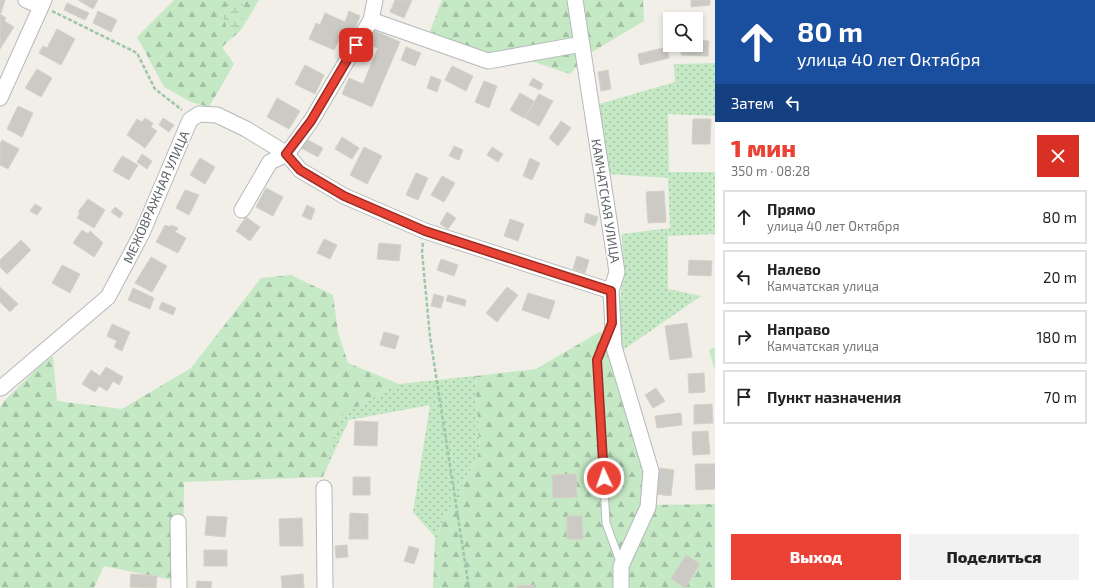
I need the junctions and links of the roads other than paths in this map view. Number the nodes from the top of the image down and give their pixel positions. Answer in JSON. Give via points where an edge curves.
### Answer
{"nodes":[{"id":1,"x":26,"y":0,"type":"edge"},
{"id":2,"x":375,"y":0,"type":"edge"},
{"id":3,"x":575,"y":0,"type":"edge"},
{"id":4,"x":43,"y":3,"type":"edge"},
{"id":5,"x":371,"y":20,"type":"junction"},
{"id":6,"x":582,"y":44,"type":"junction"},
{"id":7,"x":0,"y":98,"type":"edge"},
{"id":8,"x":286,"y":154,"type":"junction"},
{"id":9,"x":242,"y":210,"type":"dead end"},
{"id":10,"x":611,"y":291,"type":"junction"},
{"id":11,"x":612,"y":323,"type":"junction"},
{"id":12,"x":1,"y":388,"type":"edge"},
{"id":13,"x":324,"y":488,"type":"dead end"},
{"id":14,"x":178,"y":522,"type":"dead end"},
{"id":15,"x":621,"y":566,"type":"junction"},
{"id":16,"x":179,"y":588,"type":"edge"},
{"id":17,"x":325,"y":588,"type":"edge"},
{"id":18,"x":621,"y":588,"type":"edge"}],
"edges":[{"from":1,"to":4,"type":"street"},
{"from":2,"to":5,"type":"street"},
{"from":3,"to":6,"type":"street","name":"КАМЧАТСКАЯ УЛИЦА"},
{"from":4,"to":7,"type":"street"},
{"from":5,"to":6,"type":"street","via":[[488,61]]},
{"from":5,"to":8,"type":"street","via":[[311,121]]},
{"from":6,"to":10,"type":"street","name":"КАМЧАТСКАЯ УЛИЦА","via":[[617,272]]},
{"from":8,"to":9,"type":"street","via":[[270,162]]},
{"from":8,"to":10,"type":"street","via":[[300,170],[344,196],[425,231]]},
{"from":8,"to":12,"type":"street","name":"МЕЖОВРАЖНАЯ УЛИЦА","via":[[246,129],[217,115],[194,117],[142,233],[108,297]]},
{"from":10,"to":11,"type":"street","name":"КАМЧАТСКАЯ УЛИЦА"},
{"from":11,"to":15,"type":"lane","via":[[597,360],[606,522]]},
{"from":11,"to":15,"type":"street","name":"КАМЧАТСКАЯ УЛИЦА","via":[[614,347],[651,472],[648,507]]},
{"from":13,"to":17,"type":"street"},
{"from":14,"to":16,"type":"street"},
{"from":15,"to":18,"type":"street"}]}
